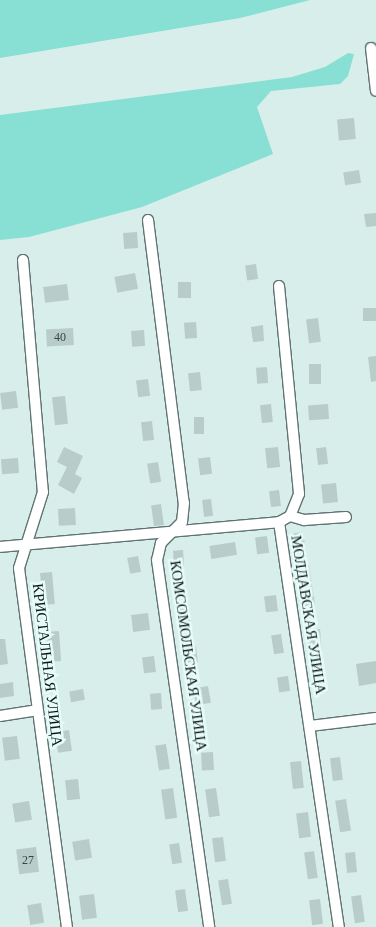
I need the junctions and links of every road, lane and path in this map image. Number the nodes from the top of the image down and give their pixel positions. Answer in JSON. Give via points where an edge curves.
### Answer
{"nodes":[{"id":1,"x":371,"y":48,"type":"dead end"},
{"id":2,"x":376,"y":91,"type":"edge"},
{"id":3,"x":148,"y":220,"type":"dead end"},
{"id":4,"x":23,"y":260,"type":"dead end"},
{"id":5,"x":279,"y":286,"type":"dead end"},
{"id":6,"x":290,"y":516,"type":"junction"},
{"id":7,"x":346,"y":517,"type":"dead end"},
{"id":8,"x":182,"y":522,"type":"junction"},
{"id":9,"x":279,"y":522,"type":"junction"},
{"id":10,"x":194,"y":531,"type":"junction"},
{"id":11,"x":172,"y":532,"type":"junction"},
{"id":12,"x":27,"y":544,"type":"junction"},
{"id":13,"x":0,"y":547,"type":"edge"},
{"id":14,"x":37,"y":710,"type":"junction"},
{"id":15,"x":0,"y":716,"type":"edge"},
{"id":16,"x":376,"y":718,"type":"edge"},
{"id":17,"x":310,"y":726,"type":"junction"},
{"id":18,"x":67,"y":927,"type":"edge"},
{"id":19,"x":209,"y":927,"type":"edge"},
{"id":20,"x":339,"y":927,"type":"edge"}],
"edges":[{"from":1,"to":2,"type":"street"},
{"from":3,"to":8,"type":"street","via":[[184,503]]},
{"from":4,"to":12,"type":"street","name":"КРИСТАЛЬНАЯ УЛИЦА","via":[[42,492]]},
{"from":5,"to":6,"type":"street","name":"МОЛДАВСКАЯ УЛИЦА","via":[[299,494]]},
{"from":6,"to":7,"type":"street","via":[[304,520]]},
{"from":6,"to":9,"type":"street","name":"МОЛДАВСКАЯ УЛИЦА"},
{"from":8,"to":10,"type":"street"},
{"from":8,"to":11,"type":"street","name":"КОМСОМОЛЬСКАЯ УЛИЦА"},
{"from":9,"to":10,"type":"street"},
{"from":9,"to":17,"type":"street","name":"МОЛДАВСКАЯ УЛИЦА"},
{"from":10,"to":11,"type":"street"},
{"from":11,"to":12,"type":"street"},
{"from":11,"to":19,"type":"street","name":"КОМСОМОЛЬСКАЯ УЛИЦА","via":[[161,543],[158,560]]},
{"from":12,"to":13,"type":"street"},
{"from":12,"to":14,"type":"street","name":"КРИСТАЛЬНАЯ УЛИЦА","via":[[20,568]]},
{"from":14,"to":15,"type":"street"},
{"from":14,"to":18,"type":"street","name":"КРИСТАЛЬНАЯ УЛИЦА"},
{"from":16,"to":17,"type":"street"},
{"from":17,"to":20,"type":"street","name":"МОЛДАВСКАЯ УЛИЦА"}]}
